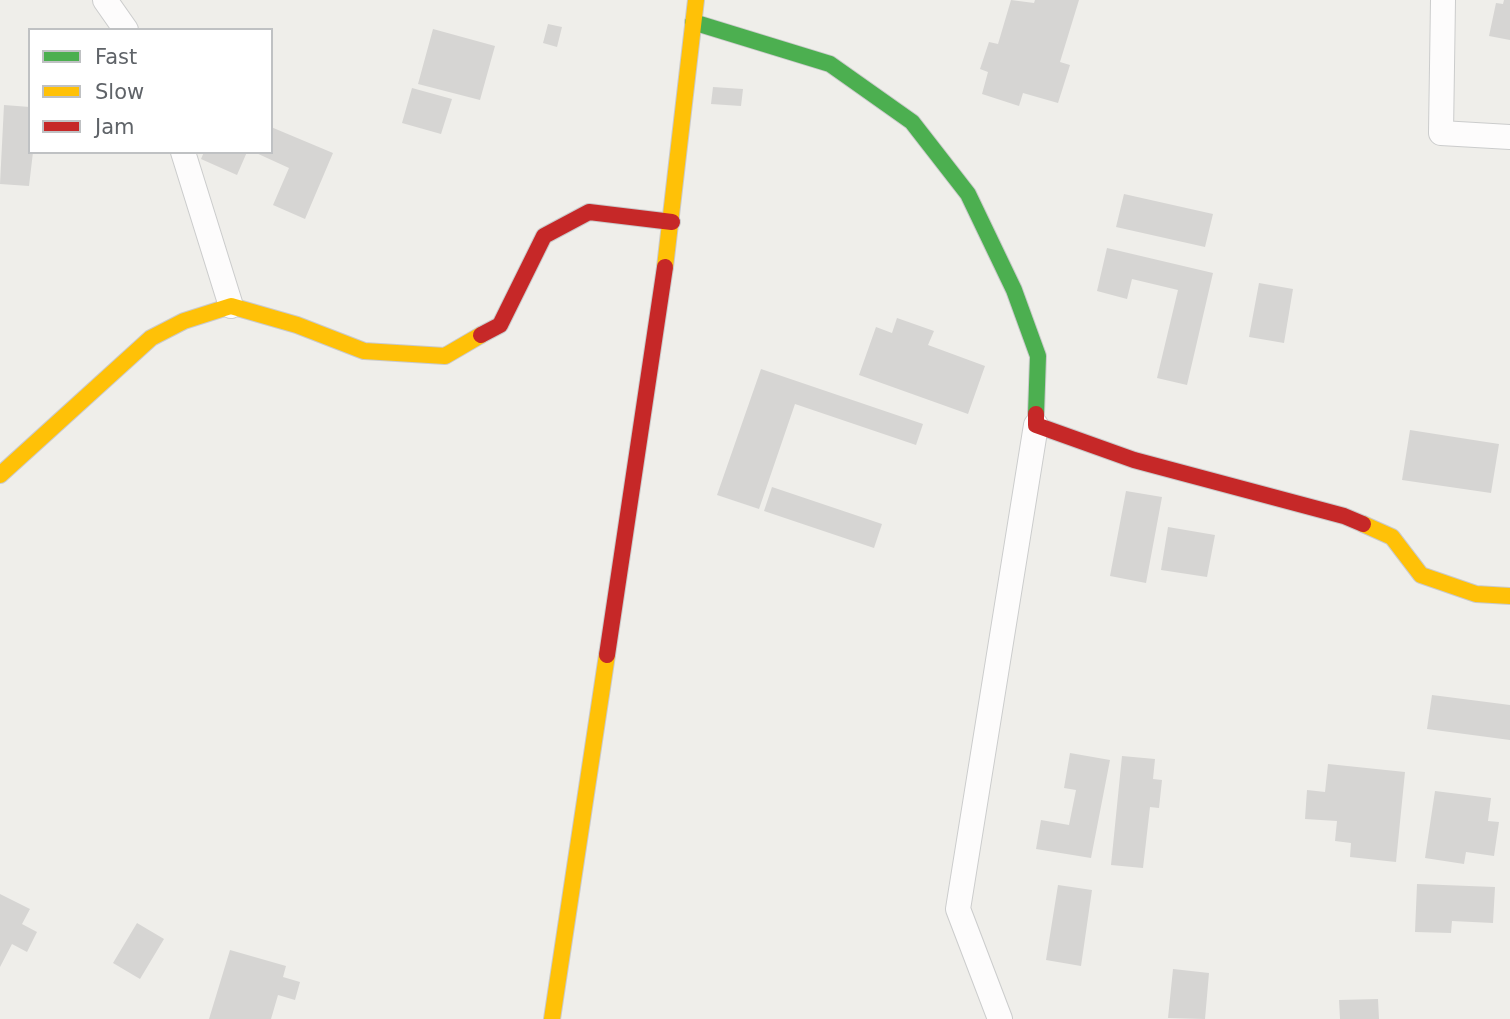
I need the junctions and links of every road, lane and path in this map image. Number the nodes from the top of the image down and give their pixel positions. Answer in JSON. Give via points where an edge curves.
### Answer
{"nodes":[{"id":1,"x":105,"y":0,"type":"edge"},
{"id":2,"x":696,"y":0,"type":"edge"},
{"id":3,"x":1443,"y":0,"type":"edge"},
{"id":4,"x":693,"y":22,"type":"junction"},
{"id":5,"x":125,"y":28,"type":"edge"},
{"id":6,"x":1510,"y":137,"type":"edge"},
{"id":7,"x":184,"y":154,"type":"edge"},
{"id":8,"x":673,"y":222,"type":"junction"},
{"id":9,"x":231,"y":306,"type":"junction"},
{"id":10,"x":1036,"y":425,"type":"junction"},
{"id":11,"x":0,"y":475,"type":"edge"},
{"id":12,"x":1510,"y":596,"type":"edge"},
{"id":13,"x":552,"y":1019,"type":"edge"},
{"id":14,"x":1000,"y":1019,"type":"edge"}],
"edges":[{"from":1,"to":5,"type":"street"},
{"from":2,"to":4,"type":"street"},
{"from":3,"to":6,"type":"street","via":[[1441,133]]},
{"from":4,"to":8,"type":"street"},
{"from":4,"to":10,"type":"street","via":[[831,64],[912,122],[968,194],[1014,290],[1038,356]]},
{"from":7,"to":9,"type":"street"},
{"from":8,"to":9,"type":"street","via":[[589,212],[544,236],[500,325],[445,356],[364,351]]},
{"from":8,"to":13,"type":"street"},
{"from":9,"to":11,"type":"street","via":[[184,321],[151,338]]},
{"from":10,"to":12,"type":"street","via":[[1134,460],[1344,516],[1392,537],[1421,575],[1476,594]]},
{"from":10,"to":14,"type":"street","via":[[958,909]]}]}
